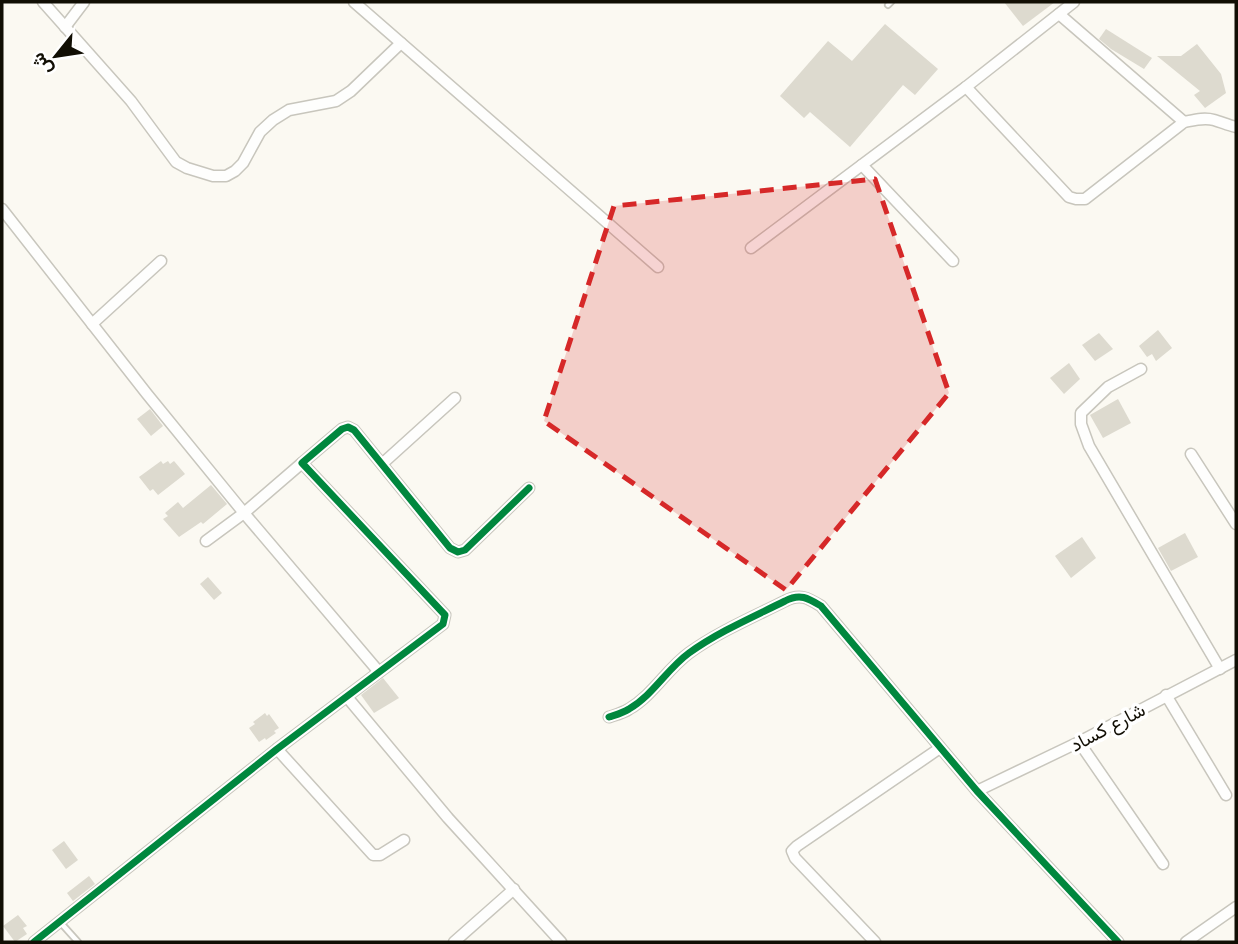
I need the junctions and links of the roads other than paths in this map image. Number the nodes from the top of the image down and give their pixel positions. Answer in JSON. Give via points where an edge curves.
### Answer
{"nodes":[{"id":1,"x":43,"y":2,"type":"edge"},
{"id":2,"x":84,"y":2,"type":"edge"},
{"id":3,"x":354,"y":2,"type":"edge"},
{"id":4,"x":1074,"y":2,"type":"edge"},
{"id":5,"x":1059,"y":14,"type":"junction"},
{"id":6,"x":65,"y":27,"type":"junction"},
{"id":7,"x":401,"y":43,"type":"junction"},
{"id":8,"x":966,"y":87,"type":"junction"},
{"id":9,"x":1184,"y":122,"type":"junction"},
{"id":10,"x":1236,"y":127,"type":"edge"},
{"id":11,"x":862,"y":165,"type":"junction"},
{"id":12,"x":2,"y":209,"type":"edge"},
{"id":13,"x":751,"y":248,"type":"dead end"},
{"id":14,"x":162,"y":261,"type":"dead end"},
{"id":15,"x":953,"y":261,"type":"dead end"},
{"id":16,"x":658,"y":267,"type":"dead end"},
{"id":17,"x":92,"y":324,"type":"junction"},
{"id":18,"x":1141,"y":369,"type":"dead end"},
{"id":19,"x":455,"y":398,"type":"dead end"},
{"id":20,"x":1191,"y":454,"type":"dead end"},
{"id":21,"x":302,"y":463,"type":"junction"},
{"id":22,"x":382,"y":464,"type":"junction"},
{"id":23,"x":529,"y":488,"type":"dead end"},
{"id":24,"x":244,"y":513,"type":"junction"},
{"id":25,"x":1236,"y":524,"type":"edge"},
{"id":26,"x":206,"y":541,"type":"dead end"},
{"id":27,"x":1236,"y":660,"type":"edge"},
{"id":28,"x":1220,"y":668,"type":"junction"},
{"id":29,"x":379,"y":671,"type":"junction"},
{"id":30,"x":1166,"y":695,"type":"junction"},
{"id":31,"x":347,"y":697,"type":"junction"},
{"id":32,"x":609,"y":717,"type":"dead end"},
{"id":33,"x":1079,"y":742,"type":"junction"},
{"id":34,"x":940,"y":748,"type":"junction"},
{"id":35,"x":277,"y":749,"type":"junction"},
{"id":36,"x":977,"y":791,"type":"junction"},
{"id":37,"x":1226,"y":795,"type":"dead end"},
{"id":38,"x":404,"y":840,"type":"dead end"},
{"id":39,"x":1164,"y":864,"type":"dead end"},
{"id":40,"x":514,"y":889,"type":"junction"},
{"id":41,"x":1236,"y":907,"type":"edge"},
{"id":42,"x":60,"y":922,"type":"junction"},
{"id":43,"x":34,"y":942,"type":"edge"},
{"id":44,"x":78,"y":942,"type":"edge"},
{"id":45,"x":454,"y":942,"type":"edge"},
{"id":46,"x":561,"y":942,"type":"edge"},
{"id":47,"x":875,"y":942,"type":"edge"},
{"id":48,"x":1117,"y":942,"type":"edge"},
{"id":49,"x":1186,"y":942,"type":"edge"}],
"edges":[{"from":1,"to":6,"type":"street"},
{"from":2,"to":6,"type":"street"},
{"from":3,"to":7,"type":"street"},
{"from":4,"to":5,"type":"street"},
{"from":5,"to":8,"type":"street"},
{"from":5,"to":9,"type":"street"},
{"from":6,"to":7,"type":"street","via":[[131,101],[176,162],[213,176],[235,171],[273,120],[289,110],[337,101]]},
{"from":7,"to":16,"type":"street"},
{"from":8,"to":9,"type":"street","via":[[1069,197],[1076,199],[1085,199]]},
{"from":8,"to":11,"type":"street"},
{"from":9,"to":10,"type":"street","via":[[1212,119]]},
{"from":11,"to":13,"type":"street"},
{"from":11,"to":15,"type":"street"},
{"from":12,"to":17,"type":"street"},
{"from":14,"to":17,"type":"street"},
{"from":17,"to":24,"type":"street"},
{"from":18,"to":28,"type":"street","via":[[1108,387],[1081,414],[1080,424]]},
{"from":19,"to":22,"type":"street"},
{"from":20,"to":25,"type":"street"},
{"from":21,"to":22,"type":"street","via":[[348,427]]},
{"from":21,"to":24,"type":"street"},
{"from":21,"to":29,"type":"street","via":[[444,615],[439,629]]},
{"from":22,"to":23,"type":"street","via":[[458,552]]},
{"from":24,"to":26,"type":"street"},
{"from":24,"to":29,"type":"street"},
{"from":27,"to":28,"type":"street","name":"شارع كساد"},
{"from":28,"to":30,"type":"street","name":"شارع كساد"},
{"from":29,"to":31,"type":"street"},
{"from":30,"to":33,"type":"street","name":"شارع كساد"},
{"from":30,"to":37,"type":"street"},
{"from":31,"to":35,"type":"street"},
{"from":31,"to":40,"type":"street"},
{"from":32,"to":34,"type":"street","via":[[629,710],[681,660],[718,635],[802,596],[821,606]]},
{"from":33,"to":36,"type":"street","name":"شارع كساد"},
{"from":33,"to":39,"type":"street"},
{"from":34,"to":36,"type":"street"},
{"from":34,"to":47,"type":"street","via":[[792,851]]},
{"from":35,"to":38,"type":"street","via":[[373,855]]},
{"from":35,"to":42,"type":"street"},
{"from":36,"to":48,"type":"street"},
{"from":40,"to":45,"type":"street"},
{"from":40,"to":46,"type":"street"},
{"from":41,"to":49,"type":"street"},
{"from":42,"to":43,"type":"street"},
{"from":42,"to":44,"type":"lane"}]}
